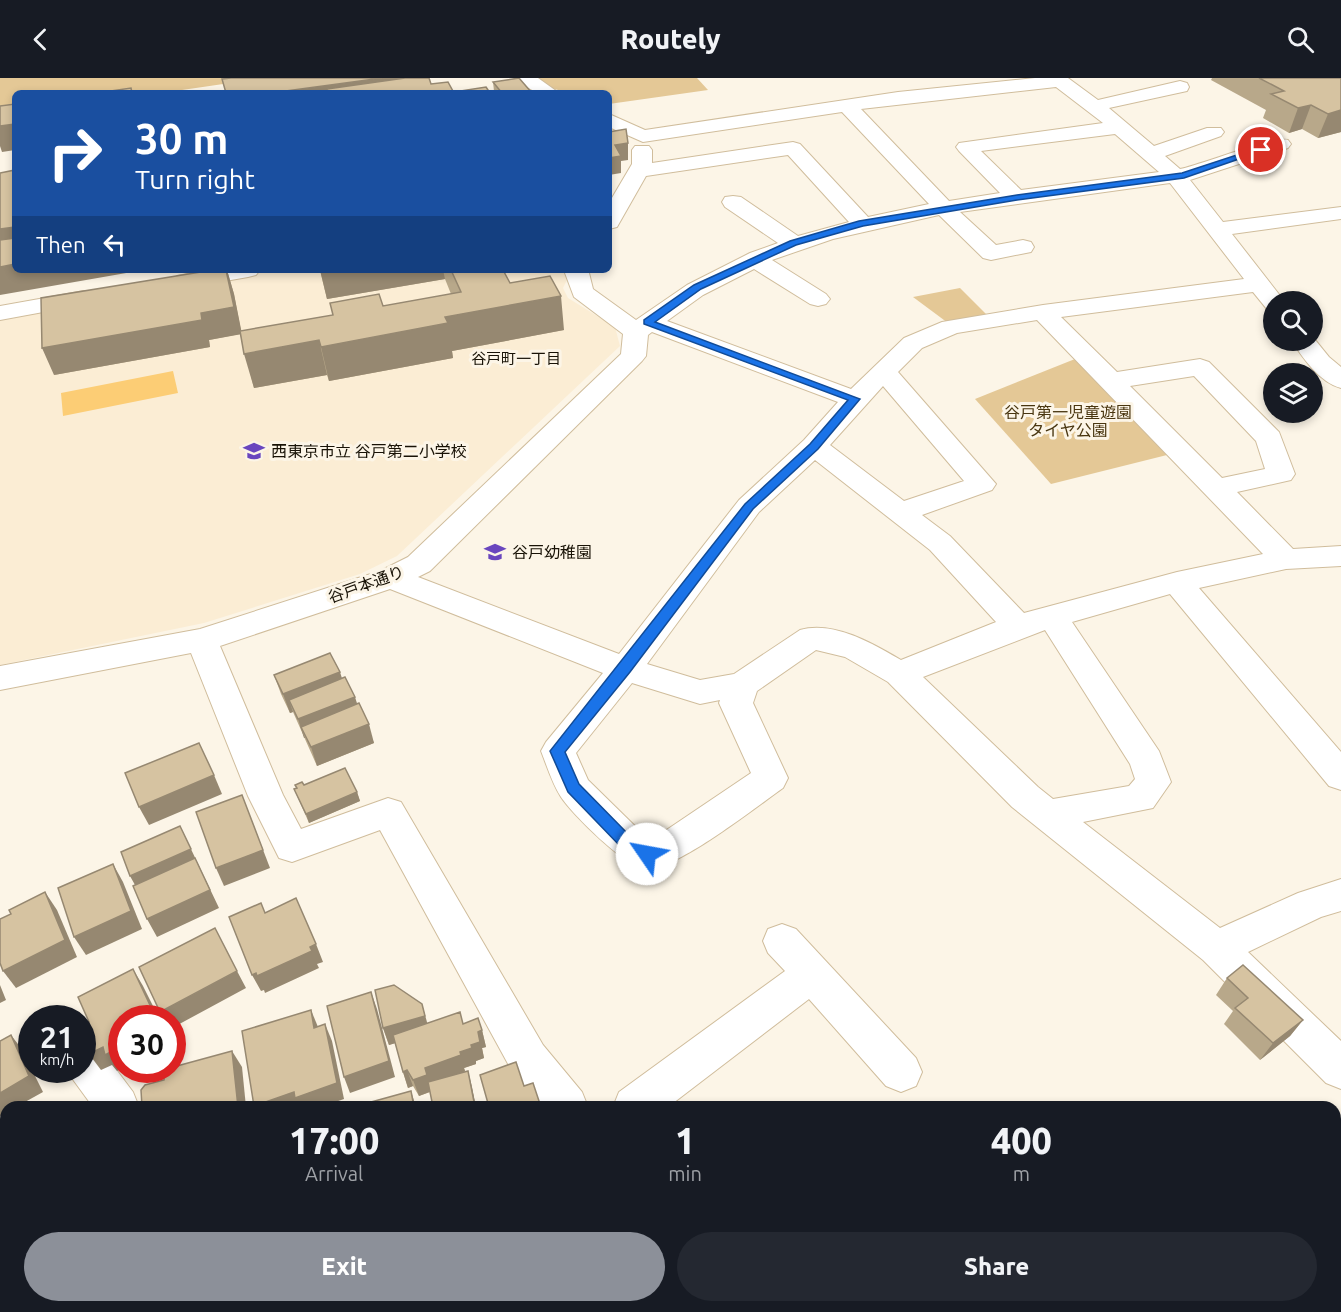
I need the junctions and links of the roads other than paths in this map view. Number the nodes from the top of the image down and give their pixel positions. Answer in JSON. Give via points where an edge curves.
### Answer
{"nodes":[{"id":1,"x":528,"y":78,"type":"edge"},
{"id":2,"x":922,"y":78,"type":"edge"},
{"id":3,"x":1058,"y":79,"type":"edge"},
{"id":4,"x":1180,"y":87,"type":"dead end"},
{"id":5,"x":543,"y":90,"type":"edge"},
{"id":6,"x":941,"y":93,"type":"junction"},
{"id":7,"x":1095,"y":106,"type":"junction"},
{"id":8,"x":848,"y":107,"type":"junction"},
{"id":9,"x":612,"y":121,"type":"edge"},
{"id":10,"x":1120,"y":127,"type":"junction"},
{"id":11,"x":1214,"y":132,"type":"dead end"},
{"id":12,"x":643,"y":136,"type":"junction"},
{"id":13,"x":1281,"y":144,"type":"dead end"},
{"id":14,"x":1151,"y":154,"type":"junction"},
{"id":15,"x":638,"y":171,"type":"junction"},
{"id":16,"x":1176,"y":176,"type":"junction"},
{"id":17,"x":1017,"y":198,"type":"junction"},
{"id":18,"x":733,"y":202,"type":"dead end"},
{"id":19,"x":945,"y":209,"type":"junction"},
{"id":20,"x":612,"y":212,"type":"edge"},
{"id":21,"x":1341,"y":213,"type":"edge"},
{"id":22,"x":862,"y":223,"type":"junction"},
{"id":23,"x":1218,"y":229,"type":"junction"},
{"id":24,"x":793,"y":243,"type":"junction"},
{"id":25,"x":1023,"y":247,"type":"dead end"},
{"id":26,"x":756,"y":260,"type":"junction"},
{"id":27,"x":230,"y":273,"type":"edge"},
{"id":28,"x":577,"y":273,"type":"edge"},
{"id":29,"x":165,"y":284,"type":"edge"},
{"id":30,"x":1264,"y":291,"type":"edge"},
{"id":31,"x":1263,"y":293,"type":"edge"},
{"id":32,"x":106,"y":295,"type":"edge"},
{"id":33,"x":818,"y":299,"type":"dead end"},
{"id":34,"x":1042,"y":312,"type":"junction"},
{"id":35,"x":0,"y":313,"type":"edge"},
{"id":36,"x":642,"y":327,"type":"junction"},
{"id":37,"x":1312,"y":351,"type":"edge"},
{"id":38,"x":883,"y":371,"type":"junction"},
{"id":39,"x":1341,"y":380,"type":"edge"},
{"id":40,"x":1110,"y":381,"type":"junction"},
{"id":41,"x":855,"y":399,"type":"junction"},
{"id":42,"x":814,"y":446,"type":"junction"},
{"id":43,"x":1216,"y":488,"type":"junction"},
{"id":44,"x":900,"y":512,"type":"junction"},
{"id":45,"x":1341,"y":556,"type":"edge"},
{"id":46,"x":1286,"y":559,"type":"junction"},
{"id":47,"x":391,"y":578,"type":"junction"},
{"id":48,"x":1177,"y":582,"type":"junction"},
{"id":49,"x":1052,"y":616,"type":"junction"},
{"id":50,"x":1018,"y":626,"type":"junction"},
{"id":51,"x":202,"y":640,"type":"junction"},
{"id":52,"x":625,"y":669,"type":"junction"},
{"id":53,"x":899,"y":674,"type":"junction"},
{"id":54,"x":0,"y":678,"type":"edge"},
{"id":55,"x":743,"y":684,"type":"junction"},
{"id":56,"x":1341,"y":776,"type":"edge"},
{"id":57,"x":1048,"y":814,"type":"junction"},
{"id":58,"x":1341,"y":895,"type":"edge"},
{"id":59,"x":782,"y":941,"type":"dead end"},
{"id":60,"x":1217,"y":948,"type":"junction"},
{"id":61,"x":812,"y":974,"type":"junction"},
{"id":62,"x":1341,"y":1069,"type":"edge"},
{"id":63,"x":901,"y":1072,"type":"dead end"},
{"id":64,"x":96,"y":1077,"type":"edge"},
{"id":65,"x":114,"y":1101,"type":"edge"},
{"id":66,"x":562,"y":1101,"type":"edge"},
{"id":67,"x":642,"y":1101,"type":"edge"}],
"edges":[{"from":1,"to":5,"type":"street"},
{"from":2,"to":6,"type":"street"},
{"from":3,"to":6,"type":"street"},
{"from":3,"to":7,"type":"street"},
{"from":4,"to":7,"type":"street"},
{"from":6,"to":8,"type":"street"},
{"from":7,"to":10,"type":"street"},
{"from":8,"to":12,"type":"street"},
{"from":8,"to":19,"type":"street"},
{"from":9,"to":12,"type":"street"},
{"from":10,"to":14,"type":"street"},
{"from":10,"to":17,"type":"street","via":[[966,147]]},
{"from":11,"to":14,"type":"street"},
{"from":12,"to":15,"type":"street"},
{"from":13,"to":16,"type":"street"},
{"from":14,"to":16,"type":"street"},
{"from":15,"to":20,"type":"street"},
{"from":15,"to":22,"type":"street","via":[[793,148]]},
{"from":16,"to":17,"type":"street"},
{"from":16,"to":23,"type":"street"},
{"from":17,"to":19,"type":"street"},
{"from":18,"to":24,"type":"street"},
{"from":19,"to":22,"type":"street"},
{"from":19,"to":25,"type":"street","via":[[991,253]]},
{"from":21,"to":23,"type":"street"},
{"from":22,"to":24,"type":"street"},
{"from":23,"to":30,"type":"street"},
{"from":24,"to":26,"type":"street"},
{"from":26,"to":33,"type":"street"},
{"from":26,"to":36,"type":"street","via":[[697,287]]},
{"from":27,"to":29,"type":"street"},
{"from":28,"to":36,"type":"street","via":[[582,292]]},
{"from":31,"to":34,"type":"street"},
{"from":32,"to":35,"type":"street"},
{"from":34,"to":38,"type":"street","via":[[951,327],[913,344]]},
{"from":34,"to":40,"type":"street"},
{"from":36,"to":41,"type":"street"},
{"from":36,"to":47,"type":"street","name":"谷戸本通り","via":[[633,356],[419,564]]},
{"from":37,"to":39,"type":"street"},
{"from":38,"to":41,"type":"street"},
{"from":38,"to":44,"type":"street","via":[[982,484]]},
{"from":40,"to":43,"type":"street"},
{"from":40,"to":43,"type":"street","via":[[1200,367],[1208,375],[1269,438],[1281,474]]},
{"from":41,"to":42,"type":"street"},
{"from":42,"to":44,"type":"street"},
{"from":42,"to":52,"type":"street","via":[[749,506]]},
{"from":43,"to":46,"type":"street"},
{"from":44,"to":50,"type":"street","via":[[940,543]]},
{"from":45,"to":46,"type":"street"},
{"from":46,"to":48,"type":"street"},
{"from":47,"to":51,"type":"street","name":"谷戸本通り"},
{"from":47,"to":52,"type":"street"},
{"from":48,"to":49,"type":"street"},
{"from":48,"to":56,"type":"street"},
{"from":49,"to":50,"type":"street"},
{"from":49,"to":57,"type":"street","via":[[1147,761],[1153,782],[1140,798]]},
{"from":50,"to":53,"type":"street"},
{"from":51,"to":54,"type":"street","name":"谷戸本通り"},
{"from":51,"to":66,"type":"street","via":[[266,796],[292,847],[388,812],[528,1059]]},
{"from":52,"to":55,"type":"street","via":[[700,692]]},
{"from":52,"to":55,"type":"street","via":[[558,751],[574,788],[625,840],[647,854],[672,846],[771,778],[735,703]]},
{"from":53,"to":55,"type":"street","via":[[854,647],[811,638]]},
{"from":53,"to":57,"type":"street"},
{"from":57,"to":60,"type":"street"},
{"from":58,"to":60,"type":"street","via":[[1311,904]]},
{"from":59,"to":61,"type":"street"},
{"from":60,"to":62,"type":"street"},
{"from":61,"to":63,"type":"street"},
{"from":61,"to":67,"type":"street"},
{"from":64,"to":65,"type":"street"}]}
